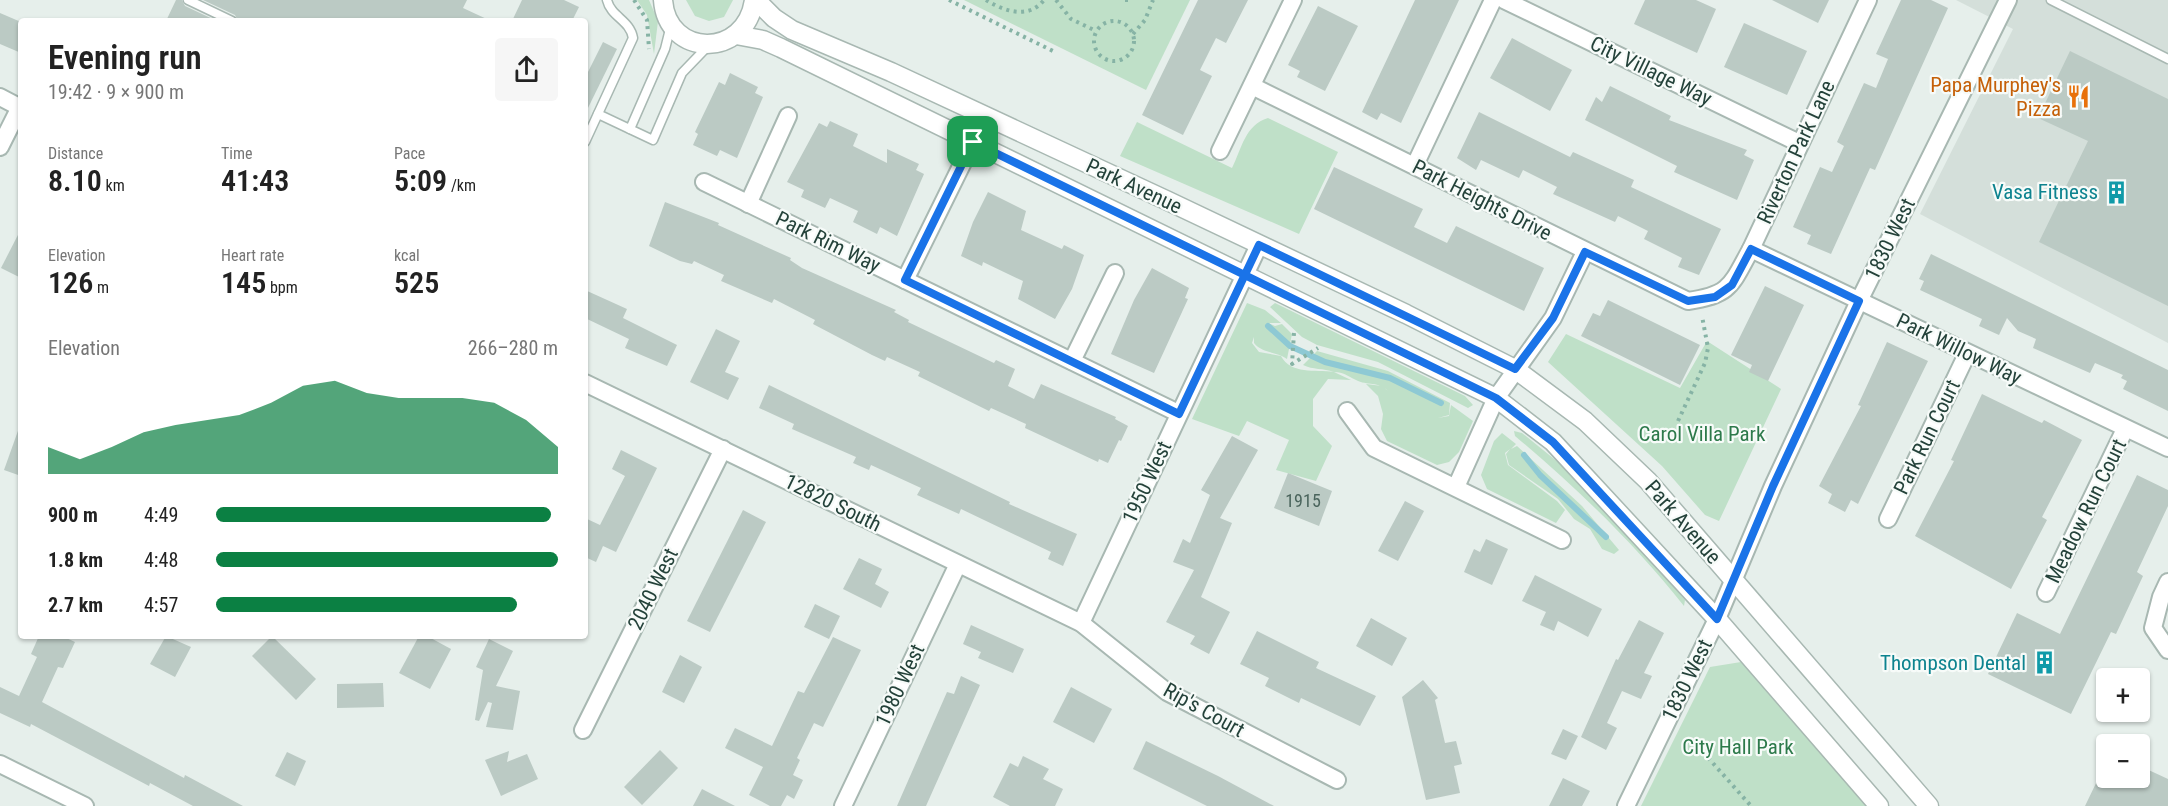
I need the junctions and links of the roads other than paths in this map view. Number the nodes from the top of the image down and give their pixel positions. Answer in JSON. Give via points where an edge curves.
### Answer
{"nodes":[{"id":1,"x":188,"y":0,"type":"edge"},
{"id":2,"x":607,"y":0,"type":"edge"},
{"id":3,"x":663,"y":0,"type":"edge"},
{"id":4,"x":755,"y":0,"type":"edge"},
{"id":5,"x":1293,"y":0,"type":"edge"},
{"id":6,"x":1493,"y":0,"type":"edge"},
{"id":7,"x":1504,"y":0,"type":"edge"},
{"id":8,"x":1868,"y":0,"type":"edge"},
{"id":9,"x":2008,"y":0,"type":"edge"},
{"id":10,"x":2051,"y":0,"type":"edge"},
{"id":11,"x":226,"y":18,"type":"edge"},
{"id":12,"x":671,"y":24,"type":"junction"},
{"id":13,"x":736,"y":35,"type":"junction"},
{"id":14,"x":709,"y":44,"type":"junction"},
{"id":15,"x":2168,"y":59,"type":"edge"},
{"id":16,"x":1252,"y":86,"type":"junction"},
{"id":17,"x":0,"y":98,"type":"edge"},
{"id":18,"x":18,"y":106,"type":"edge"},
{"id":19,"x":18,"y":113,"type":"edge"},
{"id":20,"x":598,"y":114,"type":"junction"},
{"id":21,"x":788,"y":116,"type":"dead end"},
{"id":22,"x":630,"y":129,"type":"junction"},
{"id":23,"x":588,"y":136,"type":"edge"},
{"id":24,"x":973,"y":142,"type":"junction"},
{"id":25,"x":1799,"y":142,"type":"junction"},
{"id":26,"x":0,"y":147,"type":"edge"},
{"id":27,"x":1220,"y":151,"type":"dead end"},
{"id":28,"x":1415,"y":165,"type":"junction"},
{"id":29,"x":704,"y":182,"type":"dead end"},
{"id":30,"x":748,"y":204,"type":"junction"},
{"id":31,"x":1259,"y":245,"type":"junction"},
{"id":32,"x":1751,"y":249,"type":"junction"},
{"id":33,"x":1585,"y":252,"type":"junction"},
{"id":34,"x":1115,"y":273,"type":"dead end"},
{"id":35,"x":1244,"y":275,"type":"junction"},
{"id":36,"x":905,"y":280,"type":"junction"},
{"id":37,"x":1715,"y":297,"type":"joint"},
{"id":38,"x":1859,"y":301,"type":"junction"},
{"id":39,"x":1967,"y":354,"type":"junction"},
{"id":40,"x":1072,"y":361,"type":"junction"},
{"id":41,"x":1515,"y":369,"type":"junction"},
{"id":42,"x":588,"y":384,"type":"edge"},
{"id":43,"x":1496,"y":398,"type":"junction"},
{"id":44,"x":1347,"y":411,"type":"dead end"},
{"id":45,"x":1179,"y":414,"type":"junction"},
{"id":46,"x":2125,"y":429,"type":"junction"},
{"id":47,"x":2168,"y":448,"type":"edge"},
{"id":48,"x":723,"y":449,"type":"junction"},
{"id":49,"x":1456,"y":488,"type":"junction"},
{"id":50,"x":1888,"y":519,"type":"dead end"},
{"id":51,"x":1562,"y":540,"type":"dead end"},
{"id":52,"x":958,"y":564,"type":"junction"},
{"id":53,"x":1734,"y":580,"type":"junction"},
{"id":54,"x":2168,"y":582,"type":"edge"},
{"id":55,"x":2046,"y":593,"type":"dead end"},
{"id":56,"x":1717,"y":619,"type":"junction"},
{"id":57,"x":1081,"y":623,"type":"junction"},
{"id":58,"x":2168,"y":650,"type":"edge"},
{"id":59,"x":583,"y":730,"type":"dead end"},
{"id":60,"x":0,"y":764,"type":"edge"},
{"id":61,"x":1337,"y":780,"type":"dead end"},
{"id":62,"x":1928,"y":805,"type":"edge"},
{"id":63,"x":85,"y":806,"type":"edge"},
{"id":64,"x":843,"y":806,"type":"edge"},
{"id":65,"x":1626,"y":806,"type":"edge"},
{"id":66,"x":1879,"y":806,"type":"edge"}],
"edges":[{"from":1,"to":11,"type":"lane"},
{"from":2,"to":20,"type":"lane","via":[[608,6],[626,22],[633,38]]},
{"from":3,"to":12,"type":"street"},
{"from":4,"to":13,"type":"street","name":"Park Avenue","via":[[746,25]]},
{"from":4,"to":31,"type":"street","name":"Park Avenue","via":[[792,30],[891,72]]},
{"from":5,"to":16,"type":"street"},
{"from":6,"to":28,"type":"street"},
{"from":7,"to":25,"type":"street","name":"City Village Way"},
{"from":8,"to":25,"type":"street","name":"Riverton Park Lane"},
{"from":9,"to":38,"type":"street","name":"1830 West"},
{"from":10,"to":15,"type":"lane"},
{"from":12,"to":14,"type":"street","via":[[688,39]]},
{"from":12,"to":22,"type":"lane","via":[[665,49]]},
{"from":13,"to":14,"type":"street"},
{"from":13,"to":24,"type":"street","name":"Park Avenue","via":[[781,48]]},
{"from":14,"to":22,"type":"lane","via":[[682,73],[653,140]]},
{"from":16,"to":27,"type":"street"},
{"from":16,"to":28,"type":"street","name":"Park Heights Drive"},
{"from":17,"to":18,"type":"street"},
{"from":19,"to":26,"type":"street"},
{"from":20,"to":22,"type":"lane"},
{"from":20,"to":23,"type":"lane"},
{"from":21,"to":30,"type":"street"},
{"from":24,"to":35,"type":"street","name":"Park Avenue"},
{"from":24,"to":36,"type":"street"},
{"from":25,"to":32,"type":"street","name":"Riverton Park Lane"},
{"from":28,"to":33,"type":"street","name":"Park Heights Drive"},
{"from":29,"to":30,"type":"street","name":"Park Rim Way"},
{"from":30,"to":36,"type":"street","name":"Park Rim Way"},
{"from":31,"to":35,"type":"street","name":"1950 West"},
{"from":31,"to":41,"type":"street","name":"Park Avenue"},
{"from":32,"to":37,"type":"street","name":"Riverton Park Lane","via":[[1732,285]]},
{"from":32,"to":38,"type":"street","name":"Park Willow Way"},
{"from":33,"to":37,"type":"street","name":"Park Heights Drive","via":[[1688,301]]},
{"from":33,"to":41,"type":"street","via":[[1553,318]]},
{"from":34,"to":40,"type":"street"},
{"from":35,"to":43,"type":"street","name":"Park Avenue"},
{"from":35,"to":45,"type":"street","name":"1950 West"},
{"from":36,"to":40,"type":"street","name":"Park Rim Way"},
{"from":38,"to":39,"type":"street","name":"Park Willow Way"},
{"from":38,"to":53,"type":"street","name":"1830 West"},
{"from":39,"to":46,"type":"street","name":"Park Willow Way"},
{"from":39,"to":50,"type":"street","name":"Park Run Court"},
{"from":40,"to":45,"type":"street","name":"Park Rim Way"},
{"from":41,"to":43,"type":"street"},
{"from":41,"to":53,"type":"street","name":"Park Avenue","via":[[1585,421],[1641,474]]},
{"from":42,"to":48,"type":"street","name":"12820 South"},
{"from":43,"to":49,"type":"street"},
{"from":43,"to":56,"type":"street","name":"Park Avenue","via":[[1553,442]]},
{"from":44,"to":49,"type":"street","via":[[1374,448]]},
{"from":45,"to":57,"type":"street","name":"1950 West"},
{"from":46,"to":47,"type":"street","name":"Park Willow Way"},
{"from":46,"to":55,"type":"street","name":"Meadow Run Court"},
{"from":48,"to":52,"type":"street","name":"12820 South"},
{"from":48,"to":59,"type":"street","name":"2040 West"},
{"from":49,"to":51,"type":"street"},
{"from":52,"to":57,"type":"street","name":"12820 South"},
{"from":52,"to":64,"type":"street","name":"1980 West"},
{"from":53,"to":56,"type":"street","name":"1830 West"},
{"from":53,"to":62,"type":"street","name":"Park Avenue"},
{"from":54,"to":58,"type":"street","via":[[2153,628]]},
{"from":56,"to":65,"type":"street","name":"1830 West"},
{"from":56,"to":66,"type":"street","name":"Park Avenue"},
{"from":57,"to":61,"type":"street","name":"Rip's Court","via":[[1167,692]]},
{"from":60,"to":63,"type":"street"}]}
